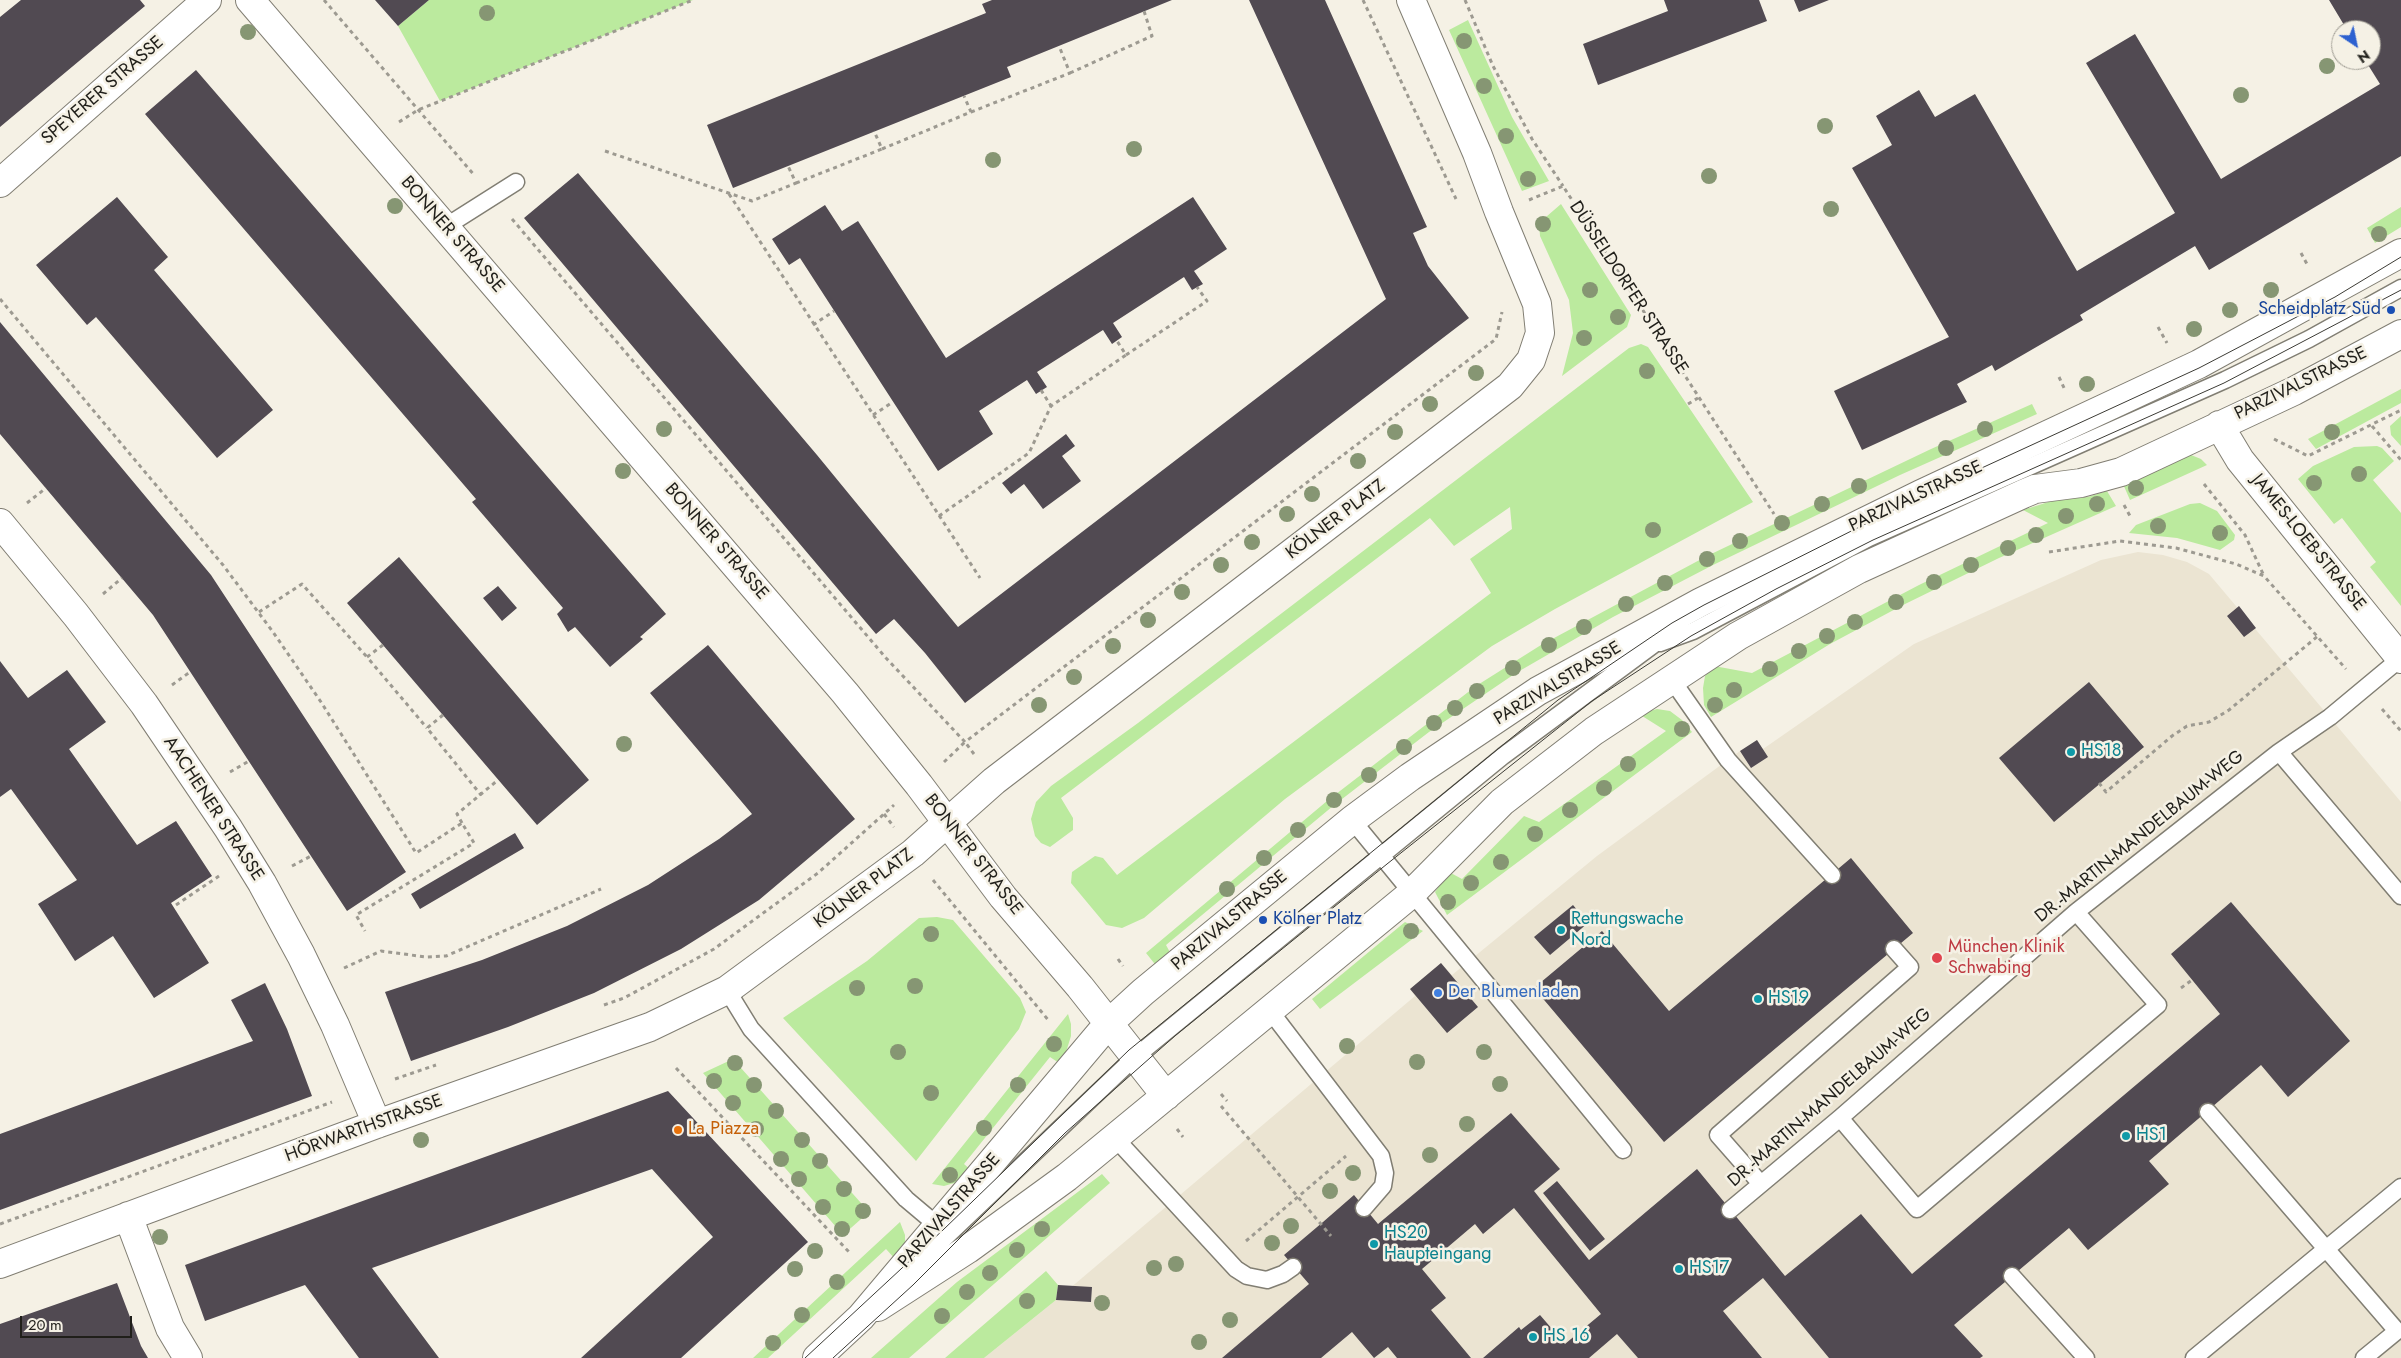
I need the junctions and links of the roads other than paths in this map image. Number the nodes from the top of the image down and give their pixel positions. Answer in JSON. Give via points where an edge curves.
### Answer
{"nodes":[{"id":1,"x":207,"y":0,"type":"edge"},
{"id":2,"x":250,"y":0,"type":"edge"},
{"id":3,"x":1411,"y":0,"type":"edge"},
{"id":4,"x":516,"y":182,"type":"dead end"},
{"id":5,"x":0,"y":183,"type":"edge"},
{"id":6,"x":445,"y":227,"type":"junction"},
{"id":7,"x":2401,"y":253,"type":"edge"},
{"id":8,"x":2401,"y":288,"type":"edge"},
{"id":9,"x":2401,"y":334,"type":"edge"},
{"id":10,"x":2219,"y":424,"type":"junction"},
{"id":11,"x":0,"y":523,"type":"edge"},
{"id":12,"x":1701,"y":602,"type":"junction"},
{"id":13,"x":1653,"y":645,"type":"junction"},
{"id":14,"x":2401,"y":659,"type":"edge"},
{"id":15,"x":1672,"y":680,"type":"junction"},
{"id":16,"x":2279,"y":752,"type":"junction"},
{"id":17,"x":1352,"y":820,"type":"junction"},
{"id":18,"x":947,"y":823,"type":"junction"},
{"id":19,"x":1382,"y":856,"type":"junction"},
{"id":20,"x":1832,"y":875,"type":"dead end"},
{"id":21,"x":1412,"y":894,"type":"junction"},
{"id":22,"x":2401,"y":896,"type":"edge"},
{"id":23,"x":2076,"y":912,"type":"junction"},
{"id":24,"x":1894,"y":949,"type":"dead end"},
{"id":25,"x":727,"y":990,"type":"junction"},
{"id":26,"x":1271,"y":1012,"type":"junction"},
{"id":27,"x":1108,"y":1024,"type":"junction"},
{"id":28,"x":1135,"y":1057,"type":"junction"},
{"id":29,"x":1166,"y":1096,"type":"junction"},
{"id":30,"x":2208,"y":1112,"type":"dead end"},
{"id":31,"x":1840,"y":1118,"type":"junction"},
{"id":32,"x":377,"y":1124,"type":"junction"},
{"id":33,"x":1115,"y":1138,"type":"junction"},
{"id":34,"x":1623,"y":1150,"type":"dead end"},
{"id":35,"x":1761,"y":1184,"type":"junction"},
{"id":36,"x":2401,"y":1187,"type":"edge"},
{"id":37,"x":1364,"y":1208,"type":"dead end"},
{"id":38,"x":1730,"y":1210,"type":"dead end"},
{"id":39,"x":128,"y":1216,"type":"junction"},
{"id":40,"x":952,"y":1236,"type":"junction"},
{"id":41,"x":2326,"y":1247,"type":"junction"},
{"id":42,"x":0,"y":1264,"type":"edge"},
{"id":43,"x":1293,"y":1267,"type":"dead end"},
{"id":44,"x":2012,"y":1276,"type":"dead end"},
{"id":45,"x":862,"y":1317,"type":"junction"},
{"id":46,"x":188,"y":1358,"type":"edge"},
{"id":47,"x":817,"y":1358,"type":"edge"},
{"id":48,"x":2086,"y":1358,"type":"edge"},
{"id":49,"x":2194,"y":1358,"type":"edge"},
{"id":50,"x":2364,"y":1358,"type":"edge"}],
"edges":[{"from":1,"to":5,"type":"street","name":"SPEYERER STRASSE"},
{"from":2,"to":6,"type":"street","name":"BONNER STRASSE"},
{"from":3,"to":18,"type":"street","name":"KÖLNER PLATZ","via":[[1477,153],[1536,304],[1540,333],[1531,360],[1510,386],[994,782]]},
{"from":4,"to":6,"type":"lane"},
{"from":6,"to":18,"type":"street","name":"BONNER STRASSE","via":[[838,686]]},
{"from":7,"to":12,"type":"street","name":"PARZIVALSTRASSE","via":[[2199,364],[1921,494]]},
{"from":8,"to":13,"type":"lane","via":[[2225,380],[1869,538],[1693,631]]},
{"from":9,"to":10,"type":"street","name":"PARZIVALSTRASSE","via":[[2294,391]]},
{"from":10,"to":14,"type":"street","name":"JAMES-LOEB-STRASSE","via":[[2240,460]]},
{"from":10,"to":15,"type":"street","name":"PARZIVALSTRASSE","via":[[2121,472],[2080,483],[2035,489],[1859,570],[1738,636]]},
{"from":11,"to":32,"type":"street","name":"AACHENER STRASSE","via":[[144,704],[247,858],[301,955]]},
{"from":12,"to":13,"type":"lane"},
{"from":12,"to":17,"type":"street","name":"PARZIVALSTRASSE","via":[[1538,691]]},
{"from":13,"to":19,"type":"lane","via":[[1503,756]]},
{"from":14,"to":16,"type":"lane","name":"DR.-MARTIN-MANDELBAUM-WEG","via":[[2330,717]]},
{"from":15,"to":20,"type":"lane","via":[[1728,760]]},
{"from":15,"to":21,"type":"street","name":"PARZIVALSTRASSE","via":[[1594,731],[1502,802]]},
{"from":16,"to":22,"type":"lane"},
{"from":16,"to":23,"type":"lane","name":"DR.-MARTIN-MANDELBAUM-WEG"},
{"from":17,"to":19,"type":"lane"},
{"from":17,"to":27,"type":"street","name":"PARZIVALSTRASSE"},
{"from":18,"to":25,"type":"street","name":"KÖLNER PLATZ","via":[[913,853]]},
{"from":18,"to":27,"type":"street","name":"BONNER STRASSE","via":[[1003,897]]},
{"from":19,"to":21,"type":"lane"},
{"from":19,"to":28,"type":"lane"},
{"from":21,"to":26,"type":"street","name":"PARZIVALSTRASSE"},
{"from":21,"to":34,"type":"lane"},
{"from":23,"to":31,"type":"lane","name":"DR.-MARTIN-MANDELBAUM-WEG"},
{"from":23,"to":31,"type":"lane","via":[[2158,1005],[1917,1209]]},
{"from":24,"to":35,"type":"lane","via":[[1910,967],[1718,1135]]},
{"from":25,"to":32,"type":"street","name":"HÖRWARTHSTRASSE","via":[[650,1027]]},
{"from":25,"to":40,"type":"lane","via":[[751,1029],[906,1199]]},
{"from":26,"to":29,"type":"street","name":"PARZIVALSTRASSE"},
{"from":26,"to":37,"type":"lane","via":[[1381,1156],[1385,1174],[1383,1186]]},
{"from":27,"to":28,"type":"street","name":"BONNER STRASSE"},
{"from":27,"to":40,"type":"street","name":"PARZIVALSTRASSE"},
{"from":28,"to":29,"type":"street","name":"BONNER STRASSE"},
{"from":28,"to":40,"type":"lane"},
{"from":29,"to":33,"type":"street","name":"PARZIVALSTRASSE"},
{"from":30,"to":41,"type":"lane"},
{"from":31,"to":35,"type":"lane","name":"DR.-MARTIN-MANDELBAUM-WEG"},
{"from":32,"to":39,"type":"street","name":"HÖRWARTHSTRASSE"},
{"from":33,"to":40,"type":"street","name":"PARZIVALSTRASSE","via":[[1067,1177]]},
{"from":33,"to":43,"type":"lane","via":[[1236,1269],[1247,1276],[1267,1280]]},
{"from":35,"to":38,"type":"lane","name":"DR.-MARTIN-MANDELBAUM-WEG"},
{"from":36,"to":41,"type":"lane"},
{"from":39,"to":42,"type":"street","name":"HÖRWARTHSTRASSE"},
{"from":39,"to":46,"type":"street","via":[[170,1328]]},
{"from":40,"to":45,"type":"street","name":"PARZIVALSTRASSE"},
{"from":40,"to":45,"type":"street","name":"PARZIVALSTRASSE"},
{"from":41,"to":49,"type":"lane"},
{"from":41,"to":50,"type":"lane","via":[[2397,1331]]},
{"from":44,"to":48,"type":"lane"},
{"from":45,"to":47,"type":"street","name":"PARZIVALSTRASSE"}]}
